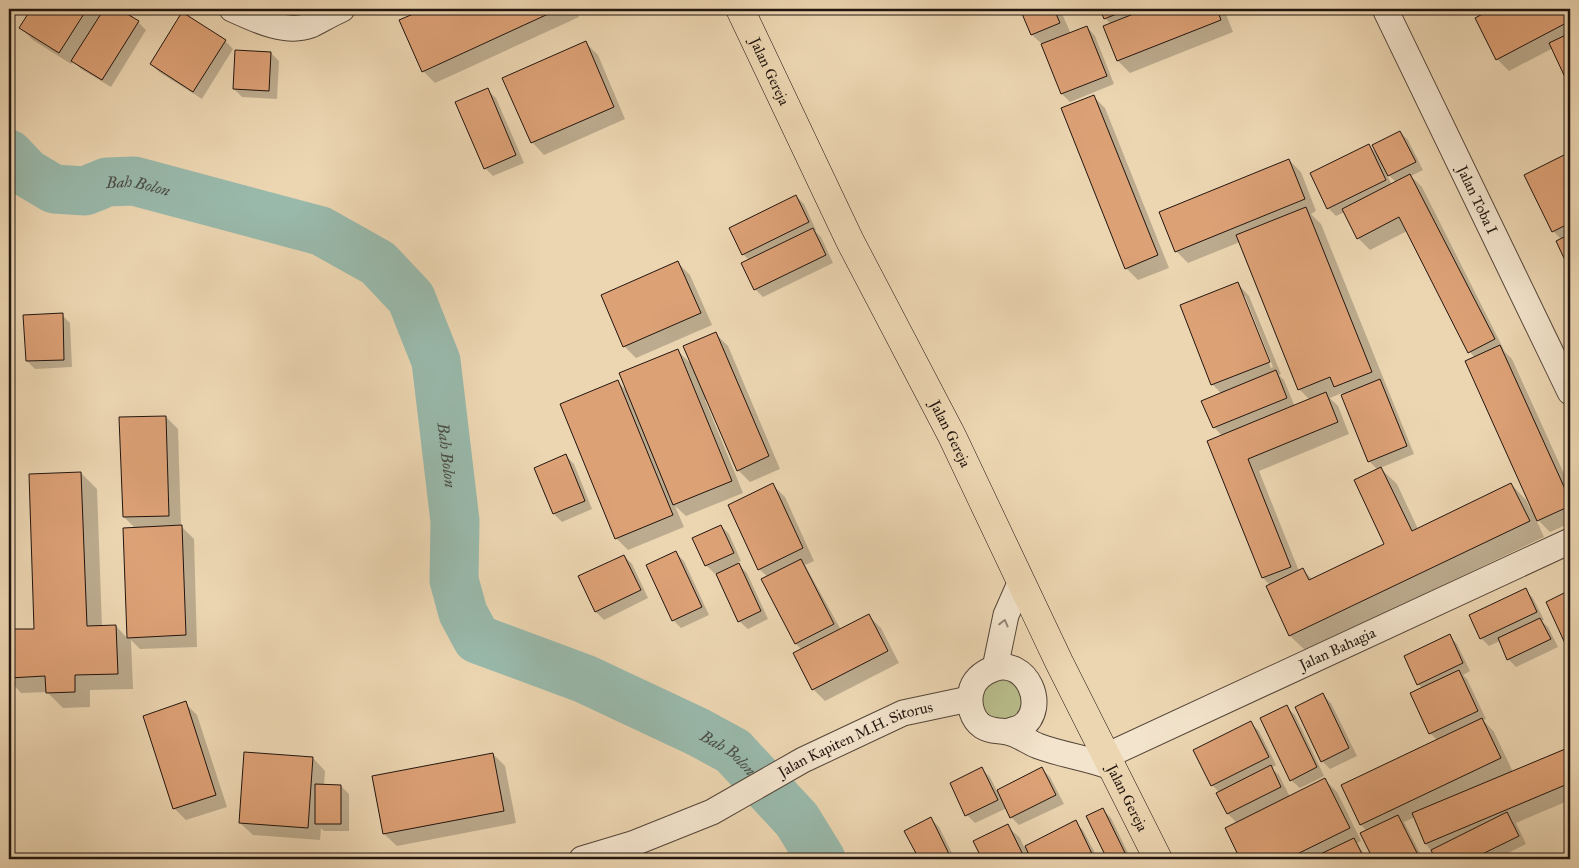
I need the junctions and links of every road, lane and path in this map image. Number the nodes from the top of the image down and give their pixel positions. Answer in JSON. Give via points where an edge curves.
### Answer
{"nodes":[{"id":1,"x":232,"y":9,"type":"edge"},
{"id":2,"x":342,"y":9,"type":"edge"},
{"id":3,"x":740,"y":9,"type":"edge"},
{"id":4,"x":1385,"y":9,"type":"edge"},
{"id":5,"x":1570,"y":392,"type":"edge"},
{"id":6,"x":1570,"y":541,"type":"edge"},
{"id":7,"x":1021,"y":581,"type":"junction"},
{"id":8,"x":1059,"y":662,"type":"junction"},
{"id":9,"x":995,"y":668,"type":"junction"},
{"id":10,"x":1032,"y":686,"type":"junction"},
{"id":11,"x":969,"y":699,"type":"junction"},
{"id":12,"x":1007,"y":732,"type":"junction"},
{"id":13,"x":1109,"y":762,"type":"junction"},
{"id":14,"x":582,"y":859,"type":"edge"},
{"id":15,"x":1158,"y":859,"type":"edge"}],
"edges":[{"from":1,"to":2,"type":"street","via":[[276,26],[309,26]]},
{"from":3,"to":7,"type":"main road","name":"Jalan Gereja","via":[[850,241],[952,436]]},
{"from":4,"to":5,"type":"street","name":"Jalan Toba I"},
{"from":6,"to":13,"type":"street","name":"Jalan Bahagia"},
{"from":7,"to":8,"type":"main road","name":"Jalan Gereja"},
{"from":9,"to":7,"type":"street","one_way":true,"via":[[1006,615]]},
{"from":8,"to":10,"type":"street"},
{"from":8,"to":13,"type":"main road","name":"Jalan Gereja"},
{"from":9,"to":10,"type":"street","via":[[1010,668],[1023,674]]},
{"from":9,"to":11,"type":"street","via":[[982,674],[972,685]]},
{"from":10,"to":12,"type":"street","via":[[1035,701],[1031,715],[1022,726]]},
{"from":11,"to":12,"type":"street","via":[[972,714],[981,725],[994,732]]},
{"from":11,"to":14,"type":"street","name":"Jalan Kapiten M.H. Sitorus","via":[[903,713],[803,760],[712,812],[632,844]]},
{"from":12,"to":13,"type":"street","via":[[1039,746]]},
{"from":13,"to":15,"type":"main road","name":"Jalan Gereja"}]}
